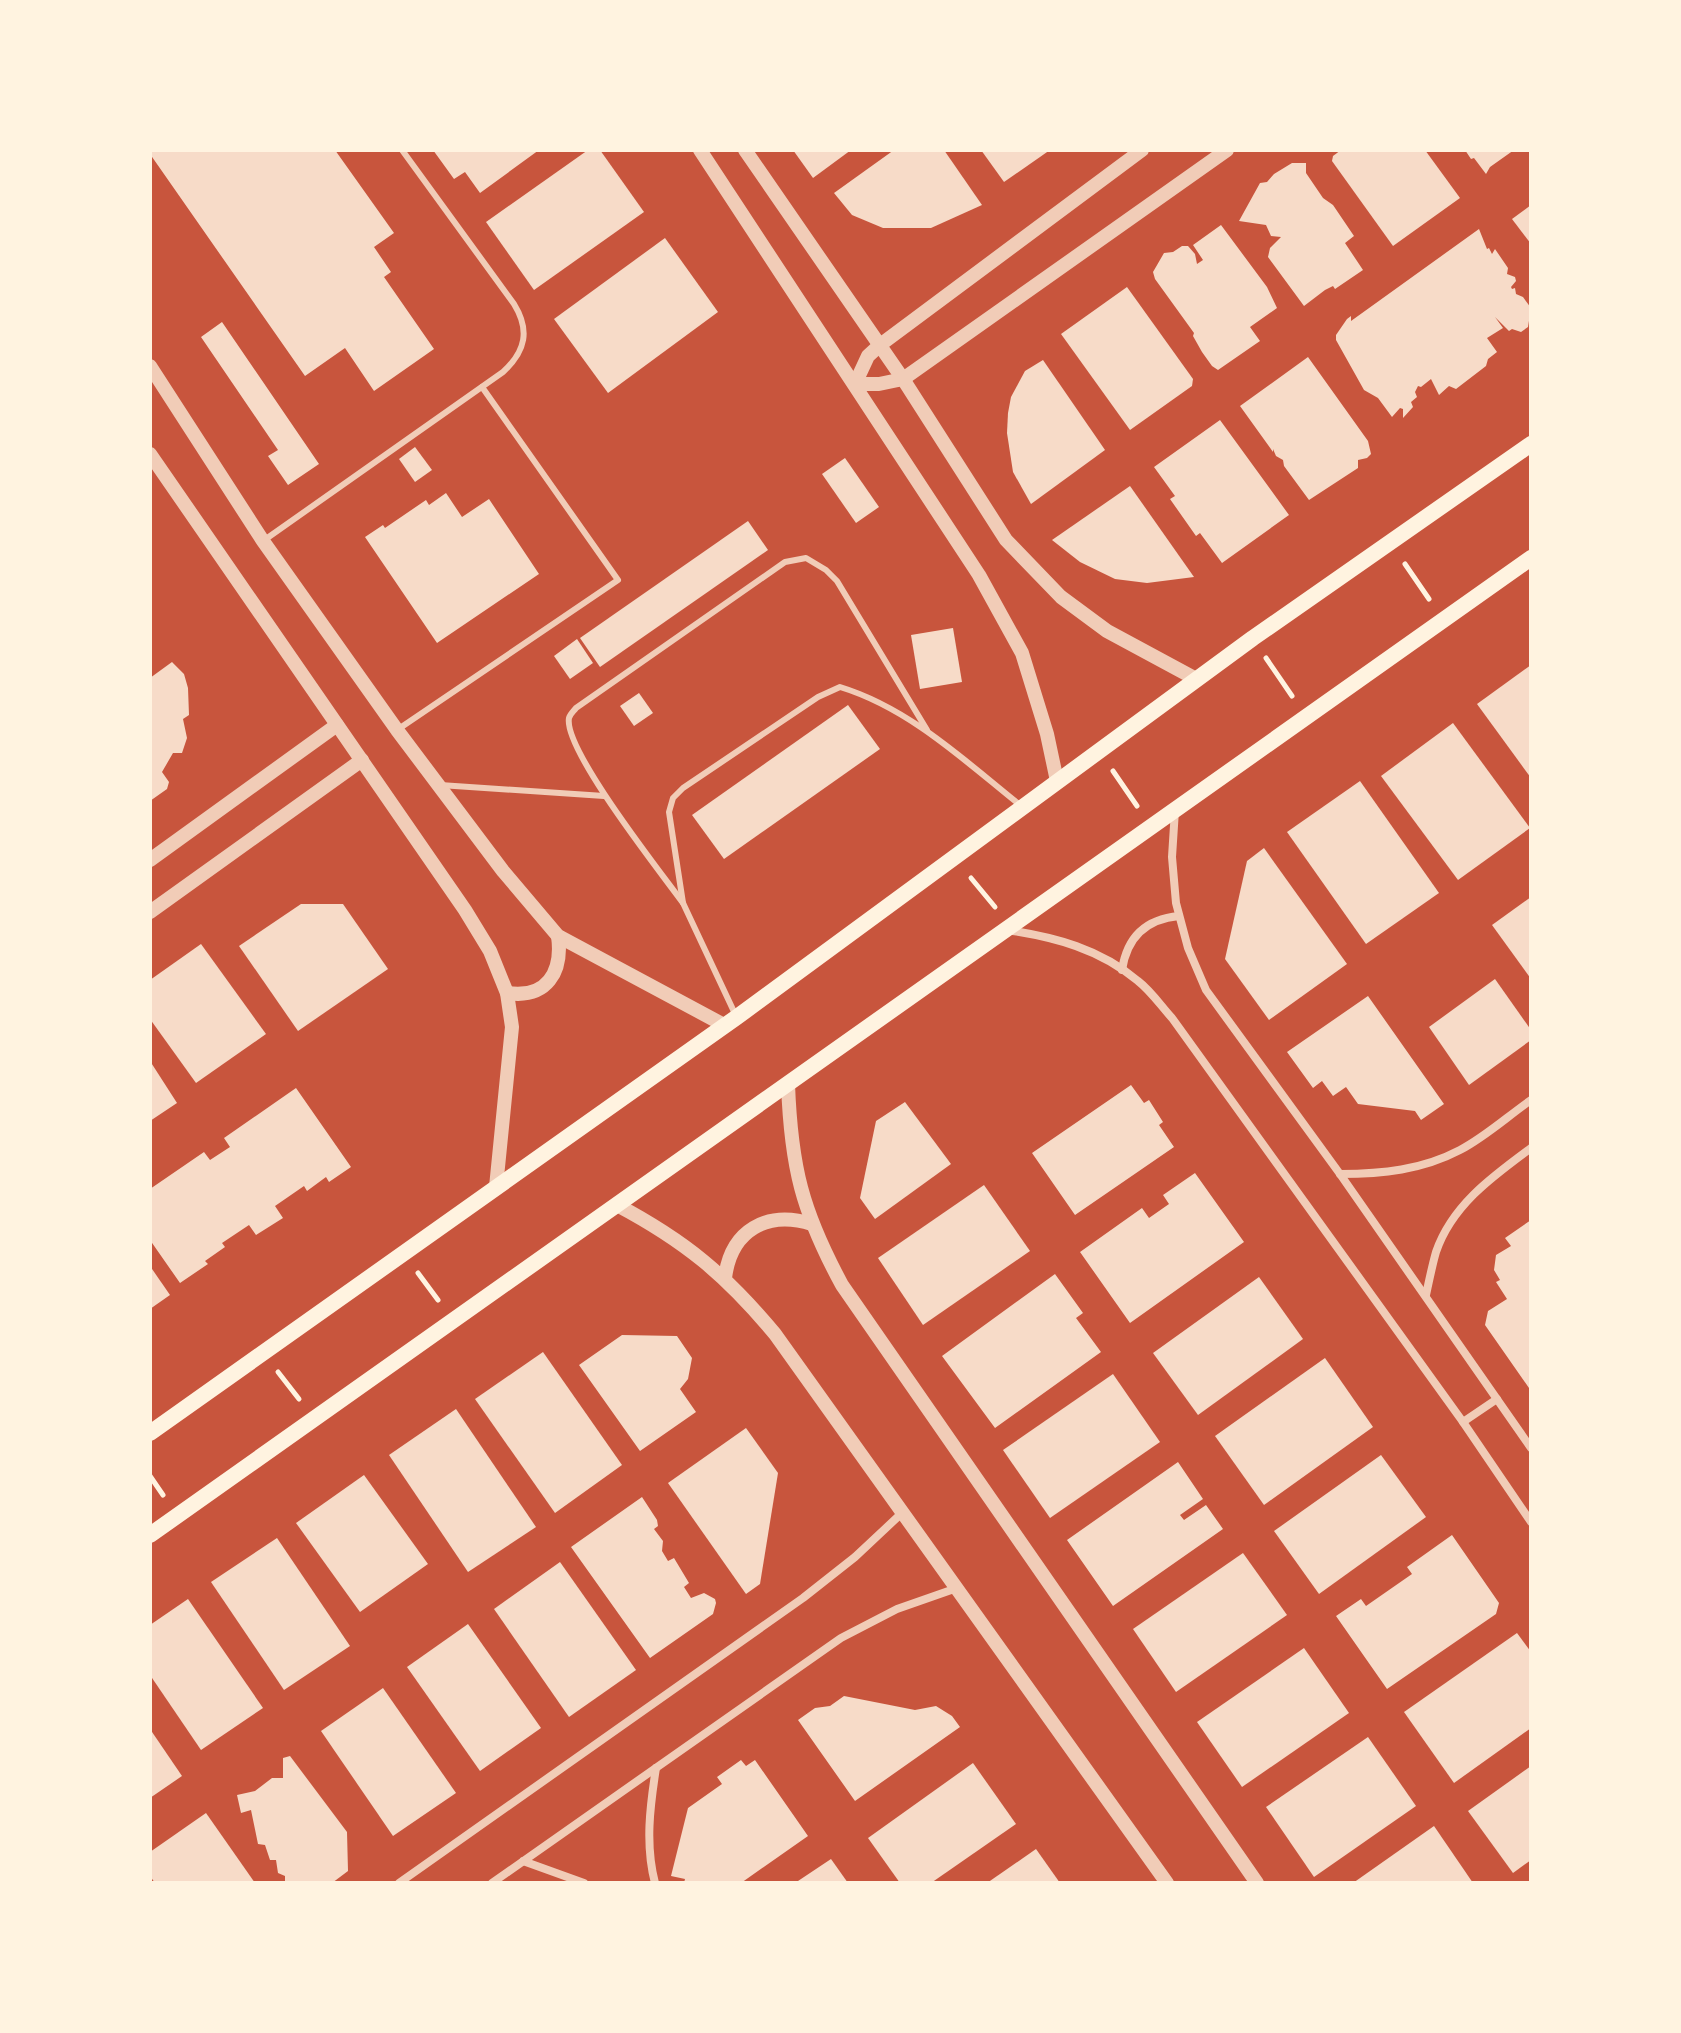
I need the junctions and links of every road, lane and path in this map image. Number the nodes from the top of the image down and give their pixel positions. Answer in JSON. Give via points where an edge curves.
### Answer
{"nodes":[{"id":1,"x":402,"y":150,"type":"edge"},
{"id":2,"x":700,"y":150,"type":"edge"},
{"id":3,"x":745,"y":150,"type":"edge"},
{"id":4,"x":1142,"y":150,"type":"edge"},
{"id":5,"x":1227,"y":150,"type":"edge"},
{"id":6,"x":880,"y":345,"type":"junction"},
{"id":7,"x":150,"y":366,"type":"edge"},
{"id":8,"x":903,"y":379,"type":"junction"},
{"id":9,"x":855,"y":384,"type":"junction"},
{"id":10,"x":482,"y":387,"type":"junction"},
{"id":11,"x":1531,"y":444,"type":"edge"},
{"id":12,"x":150,"y":454,"type":"edge"},
{"id":13,"x":263,"y":541,"type":"junction"},
{"id":14,"x":1390,"y":542,"type":"junction"},
{"id":15,"x":1531,"y":558,"type":"edge"},
{"id":16,"x":1443,"y":619,"type":"junction"},
{"id":17,"x":1253,"y":638,"type":"junction"},
{"id":18,"x":1196,"y":679,"type":"junction"},
{"id":19,"x":1306,"y":717,"type":"junction"},
{"id":20,"x":337,"y":725,"type":"junction"},
{"id":21,"x":397,"y":730,"type":"junction"},
{"id":22,"x":927,"y":730,"type":"junction"},
{"id":23,"x":1098,"y":750,"type":"junction"},
{"id":24,"x":362,"y":760,"type":"junction"},
{"id":25,"x":1057,"y":781,"type":"junction"},
{"id":26,"x":439,"y":785,"type":"junction"},
{"id":27,"x":604,"y":796,"type":"junction"},
{"id":28,"x":1023,"y":807,"type":"junction"},
{"id":29,"x":1175,"y":810,"type":"junction"},
{"id":30,"x":1151,"y":827,"type":"junction"},
{"id":31,"x":954,"y":858,"type":"junction"},
{"id":32,"x":150,"y":860,"type":"edge"},
{"id":33,"x":683,"y":903,"type":"junction"},
{"id":34,"x":150,"y":912,"type":"edge"},
{"id":35,"x":1179,"y":916,"type":"junction"},
{"id":36,"x":1008,"y":928,"type":"junction"},
{"id":37,"x":558,"y":936,"type":"junction"},
{"id":38,"x":1122,"y":970,"type":"junction"},
{"id":39,"x":507,"y":993,"type":"junction"},
{"id":40,"x":730,"y":1021,"type":"junction"},
{"id":41,"x":788,"y":1084,"type":"junction"},
{"id":42,"x":1531,"y":1100,"type":"edge"},
{"id":43,"x":1531,"y":1148,"type":"edge"},
{"id":44,"x":1340,"y":1174,"type":"junction"},
{"id":45,"x":496,"y":1187,"type":"junction"},
{"id":46,"x":617,"y":1205,"type":"junction"},
{"id":47,"x":812,"y":1224,"type":"junction"},
{"id":48,"x":404,"y":1254,"type":"junction"},
{"id":49,"x":725,"y":1278,"type":"junction"},
{"id":50,"x":1426,"y":1295,"type":"junction"},
{"id":51,"x":453,"y":1320,"type":"junction"},
{"id":52,"x":265,"y":1353,"type":"junction"},
{"id":53,"x":1497,"y":1399,"type":"junction"},
{"id":54,"x":313,"y":1419,"type":"junction"},
{"id":55,"x":1463,"y":1422,"type":"junction"},
{"id":56,"x":150,"y":1433,"type":"edge"},
{"id":57,"x":1531,"y":1448,"type":"edge"},
{"id":58,"x":903,"y":1512,"type":"junction"},
{"id":59,"x":1531,"y":1522,"type":"edge"},
{"id":60,"x":150,"y":1535,"type":"edge"},
{"id":61,"x":957,"y":1588,"type":"junction"},
{"id":62,"x":656,"y":1768,"type":"junction"},
{"id":63,"x":523,"y":1861,"type":"junction"},
{"id":64,"x":399,"y":1883,"type":"edge"},
{"id":65,"x":492,"y":1883,"type":"edge"},
{"id":66,"x":584,"y":1883,"type":"edge"},
{"id":67,"x":655,"y":1883,"type":"edge"},
{"id":68,"x":1167,"y":1883,"type":"edge"},
{"id":69,"x":1257,"y":1883,"type":"edge"}],
"edges":[{"from":1,"to":10,"type":"lane","via":[[522,317],[522,348]]},
{"from":2,"to":9,"type":"street"},
{"from":3,"to":6,"type":"street"},
{"from":4,"to":6,"type":"street"},
{"from":5,"to":8,"type":"street"},
{"from":6,"to":8,"type":"street"},
{"from":6,"to":9,"type":"street","via":[[868,356]]},
{"from":7,"to":13,"type":"street"},
{"from":8,"to":9,"type":"street"},
{"from":8,"to":18,"type":"street","via":[[1006,540],[1061,597],[1107,631]]},
{"from":9,"to":25,"type":"street","via":[[979,575],[1022,653]]},
{"from":10,"to":13,"type":"lane"},
{"from":10,"to":21,"type":"lane","via":[[618,580]]},
{"from":11,"to":14,"type":"main road"},
{"from":12,"to":20,"type":"street"},
{"from":13,"to":21,"type":"street"},
{"from":14,"to":16,"type":"path"},
{"from":14,"to":17,"type":"main road"},
{"from":15,"to":16,"type":"main road"},
{"from":16,"to":19,"type":"main road"},
{"from":17,"to":18,"type":"main road"},
{"from":17,"to":19,"type":"path"},
{"from":18,"to":23,"type":"main road"},
{"from":19,"to":29,"type":"main road"},
{"from":20,"to":24,"type":"street"},
{"from":20,"to":32,"type":"street"},
{"from":21,"to":26,"type":"street"},
{"from":22,"to":27,"type":"lane","via":[[837,581],[806,558],[785,562],[576,708],[569,719],[571,733]]},
{"from":22,"to":28,"type":"lane"},
{"from":22,"to":33,"type":"lane","via":[[840,687],[683,788],[669,812]]},
{"from":23,"to":25,"type":"main road"},
{"from":23,"to":30,"type":"path"},
{"from":24,"to":34,"type":"street"},
{"from":24,"to":39,"type":"street","via":[[465,910]]},
{"from":25,"to":28,"type":"main road"},
{"from":26,"to":27,"type":"lane"},
{"from":26,"to":37,"type":"street"},
{"from":27,"to":33,"type":"lane"},
{"from":28,"to":31,"type":"main road"},
{"from":29,"to":30,"type":"main road"},
{"from":29,"to":35,"type":"street","via":[[1172,857]]},
{"from":30,"to":36,"type":"main road"},
{"from":31,"to":36,"type":"path"},
{"from":31,"to":40,"type":"main road"},
{"from":33,"to":40,"type":"lane"},
{"from":35,"to":38,"type":"street","via":[[1139,931],[1124,955]]},
{"from":35,"to":44,"type":"street","via":[[1206,990]]},
{"from":36,"to":38,"type":"street","via":[[1054,937]]},
{"from":36,"to":41,"type":"main road"},
{"from":37,"to":39,"type":"street","via":[[558,965],[549,980],[534,992]]},
{"from":37,"to":40,"type":"street"},
{"from":38,"to":55,"type":"street","via":[[1172,1018]]},
{"from":39,"to":45,"type":"street","via":[[512,1027]]},
{"from":40,"to":45,"type":"main road"},
{"from":41,"to":46,"type":"main road"},
{"from":41,"to":47,"type":"street","via":[[790,1137],[799,1189]]},
{"from":42,"to":44,"type":"street","via":[[1460,1150],[1422,1166],[1382,1174]]},
{"from":43,"to":50,"type":"street","via":[[1458,1209],[1437,1250]]},
{"from":44,"to":50,"type":"street"},
{"from":45,"to":48,"type":"main road"},
{"from":46,"to":49,"type":"street","via":[[662,1229]]},
{"from":46,"to":51,"type":"main road"},
{"from":47,"to":49,"type":"street","via":[[782,1218],[754,1228],[733,1249]]},
{"from":47,"to":69,"type":"street","via":[[842,1285]]},
{"from":48,"to":51,"type":"path"},
{"from":48,"to":52,"type":"main road"},
{"from":49,"to":58,"type":"street","via":[[775,1334]]},
{"from":50,"to":53,"type":"street"},
{"from":51,"to":54,"type":"main road"},
{"from":52,"to":54,"type":"path"},
{"from":52,"to":56,"type":"main road"},
{"from":53,"to":55,"type":"street"},
{"from":53,"to":57,"type":"street"},
{"from":54,"to":60,"type":"main road"},
{"from":55,"to":59,"type":"street"},
{"from":58,"to":61,"type":"street"},
{"from":58,"to":64,"type":"street","via":[[803,1598]]},
{"from":61,"to":62,"type":"street","via":[[897,1609],[841,1638]]},
{"from":61,"to":68,"type":"street"},
{"from":62,"to":63,"type":"street"},
{"from":62,"to":67,"type":"street","via":[[649,1840]]},
{"from":63,"to":65,"type":"street"},
{"from":63,"to":66,"type":"street"}]}
